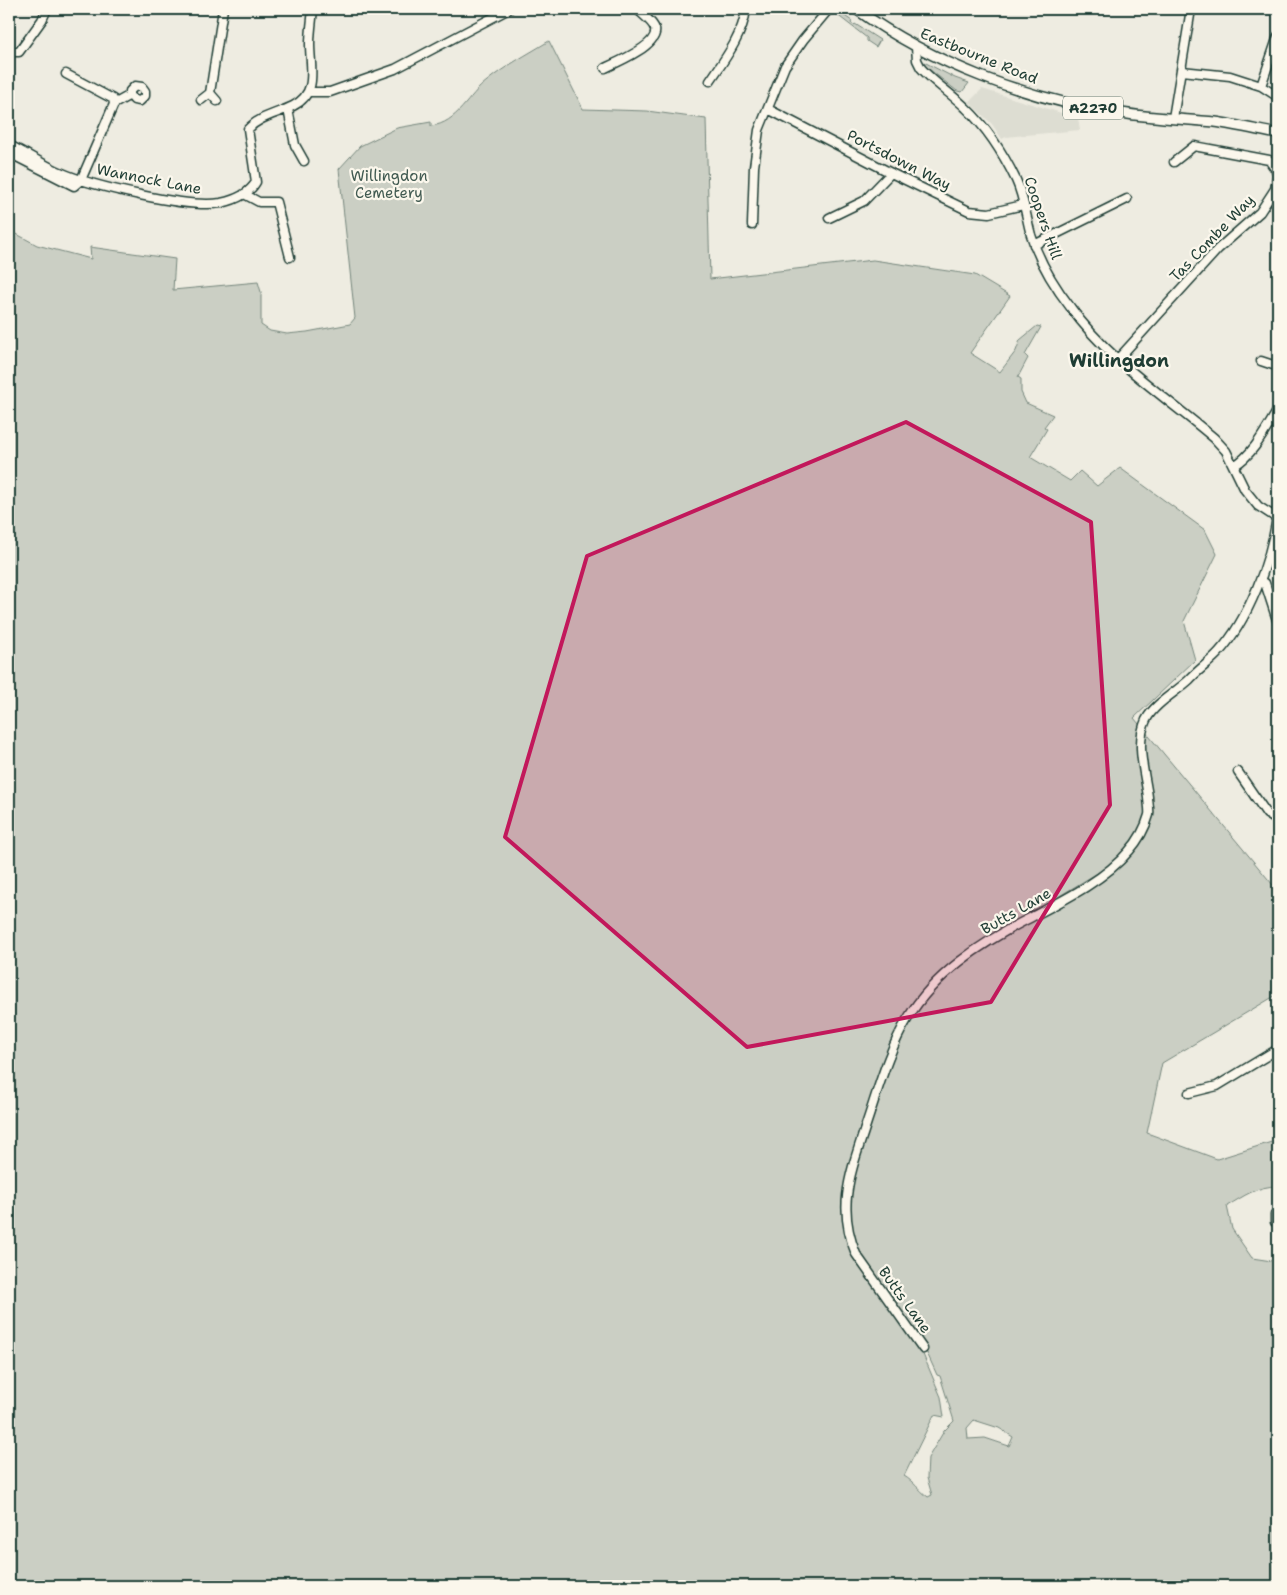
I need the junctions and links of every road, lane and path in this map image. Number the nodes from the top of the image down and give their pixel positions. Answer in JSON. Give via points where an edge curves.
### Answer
{"nodes":[{"id":1,"x":47,"y":9,"type":"edge"},
{"id":2,"x":223,"y":9,"type":"edge"},
{"id":3,"x":314,"y":9,"type":"edge"},
{"id":4,"x":509,"y":9,"type":"edge"},
{"id":5,"x":637,"y":9,"type":"edge"},
{"id":6,"x":746,"y":9,"type":"edge"},
{"id":7,"x":829,"y":9,"type":"edge"},
{"id":8,"x":856,"y":9,"type":"edge"},
{"id":9,"x":1191,"y":9,"type":"edge"},
{"id":10,"x":1278,"y":36,"type":"edge"},
{"id":11,"x":916,"y":47,"type":"junction"},
{"id":12,"x":9,"y":52,"type":"edge"},
{"id":13,"x":605,"y":68,"type":"dead end"},
{"id":14,"x":1182,"y":71,"type":"junction"},
{"id":15,"x":66,"y":74,"type":"dead end"},
{"id":16,"x":710,"y":81,"type":"dead end"},
{"id":17,"x":1261,"y":86,"type":"junction"},
{"id":18,"x":308,"y":92,"type":"junction"},
{"id":19,"x":210,"y":93,"type":"junction"},
{"id":20,"x":130,"y":96,"type":"dead end"},
{"id":21,"x":1278,"y":97,"type":"edge"},
{"id":22,"x":202,"y":100,"type":"dead end"},
{"id":23,"x":217,"y":101,"type":"dead end"},
{"id":24,"x":114,"y":104,"type":"junction"},
{"id":25,"x":288,"y":109,"type":"junction"},
{"id":26,"x":768,"y":109,"type":"junction"},
{"id":27,"x":1173,"y":118,"type":"junction"},
{"id":28,"x":1278,"y":134,"type":"edge"},
{"id":29,"x":9,"y":145,"type":"edge"},
{"id":30,"x":9,"y":153,"type":"edge"},
{"id":31,"x":304,"y":161,"type":"dead end"},
{"id":32,"x":1174,"y":162,"type":"dead end"},
{"id":33,"x":891,"y":173,"type":"junction"},
{"id":34,"x":81,"y":180,"type":"junction"},
{"id":35,"x":244,"y":194,"type":"junction"},
{"id":36,"x":1127,"y":199,"type":"dead end"},
{"id":37,"x":1023,"y":205,"type":"junction"},
{"id":38,"x":829,"y":218,"type":"dead end"},
{"id":39,"x":752,"y":225,"type":"dead end"},
{"id":40,"x":1034,"y":245,"type":"junction"},
{"id":41,"x":290,"y":257,"type":"dead end"},
{"id":42,"x":1117,"y":360,"type":"junction"},
{"id":43,"x":1261,"y":361,"type":"dead end"},
{"id":44,"x":1278,"y":368,"type":"edge"},
{"id":45,"x":1278,"y":410,"type":"edge"},
{"id":46,"x":1234,"y":466,"type":"junction"},
{"id":47,"x":1278,"y":518,"type":"edge"},
{"id":48,"x":1261,"y":581,"type":"junction"},
{"id":49,"x":1278,"y":618,"type":"edge"},
{"id":50,"x":1238,"y":772,"type":"dead end"},
{"id":51,"x":1278,"y":821,"type":"edge"},
{"id":52,"x":1278,"y":1049,"type":"edge"},
{"id":53,"x":1189,"y":1092,"type":"dead end"},
{"id":54,"x":923,"y":1349,"type":"dead end"}],
"edges":[{"from":1,"to":12,"type":"street","via":[[19,52]]},
{"from":2,"to":19,"type":"street"},
{"from":3,"to":18,"type":"street"},
{"from":4,"to":18,"type":"street","via":[[395,69],[330,92]]},
{"from":5,"to":13,"type":"street","via":[[652,24],[654,36],[632,56]]},
{"from":6,"to":16,"type":"street","via":[[739,32]]},
{"from":7,"to":26,"type":"street","via":[[785,66]]},
{"from":8,"to":11,"type":"main road","name":"Eastbourne Road","number":"A2270"},
{"from":9,"to":14,"type":"street"},
{"from":10,"to":17,"type":"street"},
{"from":11,"to":27,"type":"main road","name":"Eastbourne Road","number":"A2270","via":[[1022,91],[1121,113]]},
{"from":11,"to":37,"type":"street","name":"Coopers Hill","via":[[917,60],[924,71],[984,128],[1016,181]]},
{"from":14,"to":17,"type":"street","via":[[1230,76]]},
{"from":14,"to":27,"type":"street"},
{"from":15,"to":24,"type":"street","via":[[114,99]]},
{"from":17,"to":21,"type":"street"},
{"from":18,"to":25,"type":"street","via":[[301,102]]},
{"from":19,"to":22,"type":"street"},
{"from":19,"to":23,"type":"street"},
{"from":20,"to":24,"type":"street"},
{"from":24,"to":34,"type":"street"},
{"from":25,"to":31,"type":"street","via":[[295,145]]},
{"from":25,"to":35,"type":"street","via":[[254,123],[248,130],[256,182],[252,190]]},
{"from":26,"to":33,"type":"street","name":"Portsdown Way"},
{"from":26,"to":39,"type":"street","via":[[759,130]]},
{"from":27,"to":28,"type":"main road","name":"Eastbourne Road","number":"A2270","via":[[1217,122]]},
{"from":29,"to":34,"type":"street","name":"Wannock Lane"},
{"from":30,"to":34,"type":"street","via":[[74,186]]},
{"from":32,"to":42,"type":"street","name":"Tas Combe Way","via":[[1194,146],[1269,160],[1278,173],[1275,190],[1260,212],[1218,249]]},
{"from":33,"to":37,"type":"street","name":"Portsdown Way","via":[[969,211],[989,213]]},
{"from":33,"to":38,"type":"street","via":[[864,201]]},
{"from":34,"to":35,"type":"street","name":"Wannock Lane","via":[[196,204],[221,203]]},
{"from":35,"to":41,"type":"street","via":[[259,202],[276,202]]},
{"from":36,"to":40,"type":"street"},
{"from":37,"to":40,"type":"street","name":"Coopers Hill"},
{"from":40,"to":42,"type":"street","name":"Coopers Hill","via":[[1072,310]]},
{"from":42,"to":46,"type":"street","name":"Coopers Hill","via":[[1214,438]]},
{"from":43,"to":44,"type":"street"},
{"from":45,"to":46,"type":"street","via":[[1262,437],[1242,462]]},
{"from":46,"to":47,"type":"street","name":"Coopers Hill","via":[[1245,490],[1258,506]]},
{"from":47,"to":48,"type":"street","name":"Butts Lane"},
{"from":48,"to":49,"type":"street","via":[[1265,583]]},
{"from":48,"to":54,"type":"street","name":"Butts Lane","via":[[1239,623],[1219,651],[1161,702],[1146,720],[1140,743],[1150,814],[1141,835],[1128,852],[1110,870],[1060,902],[999,934],[943,976],[924,995],[907,1020],[890,1056],[849,1183],[845,1217],[856,1254]]},
{"from":50,"to":51,"type":"street","via":[[1267,814]]},
{"from":52,"to":53,"type":"street","via":[[1217,1086]]}]}
